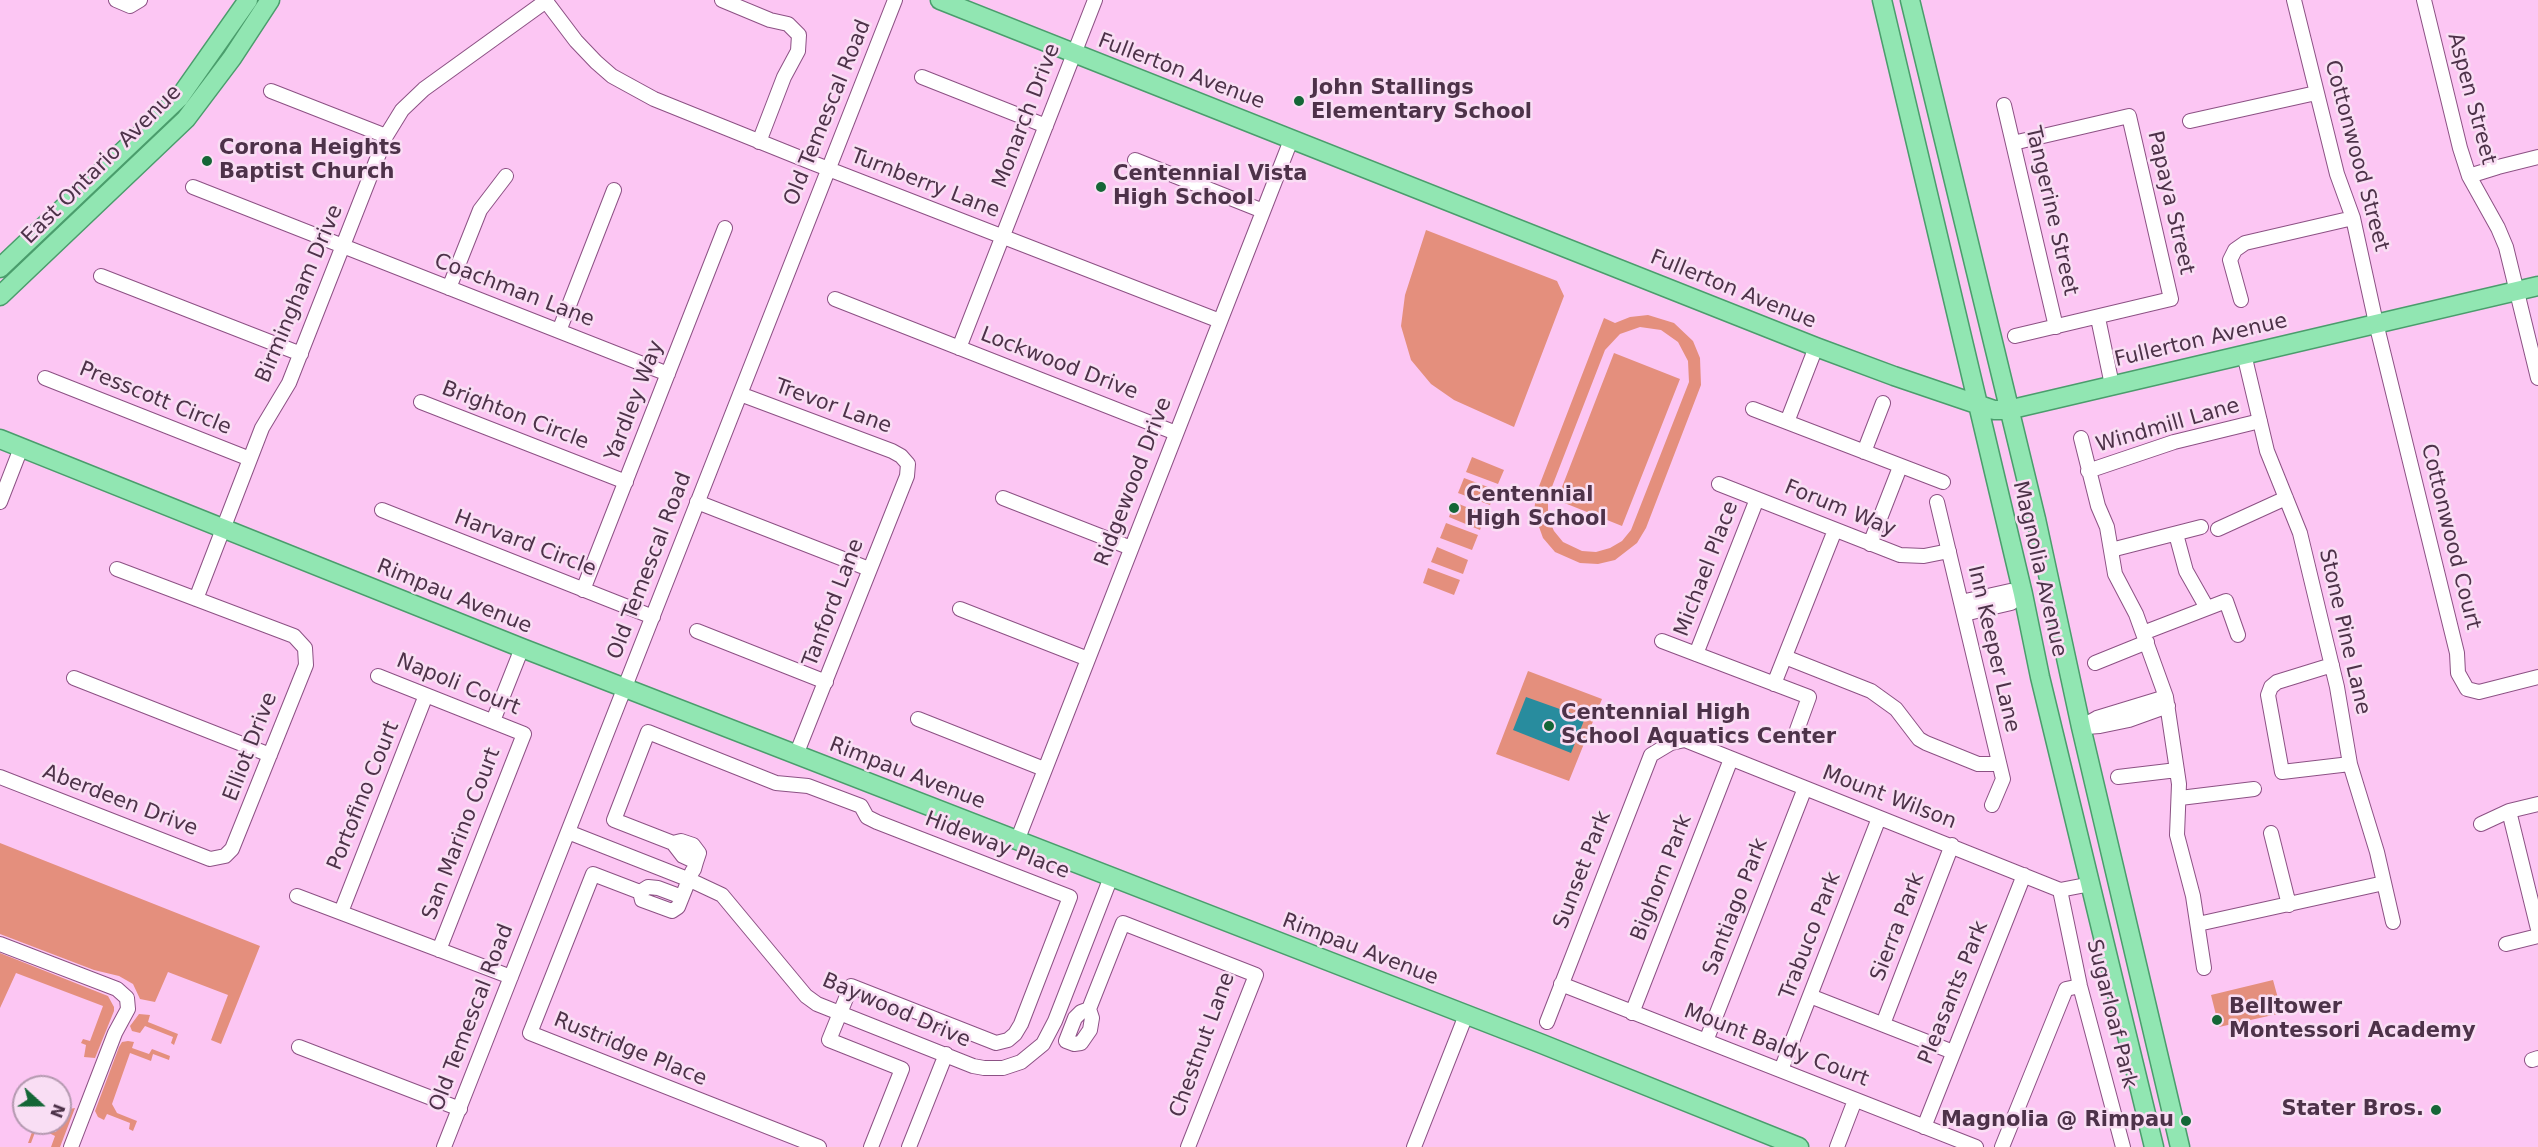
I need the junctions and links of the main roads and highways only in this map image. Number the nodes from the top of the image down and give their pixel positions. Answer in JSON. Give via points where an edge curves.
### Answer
{"nodes":[{"id":1,"x":248,"y":0,"type":"edge"},
{"id":2,"x":270,"y":0,"type":"edge"},
{"id":3,"x":940,"y":0,"type":"edge"},
{"id":4,"x":1882,"y":0,"type":"edge"},
{"id":5,"x":1910,"y":0,"type":"edge"},
{"id":6,"x":1961,"y":213,"type":"junction"},
{"id":7,"x":1934,"y":219,"type":"junction"},
{"id":8,"x":0,"y":268,"type":"edge"},
{"id":9,"x":2538,"y":285,"type":"edge"},
{"id":10,"x":0,"y":296,"type":"edge"},
{"id":11,"x":1978,"y":406,"type":"junction"},
{"id":12,"x":2008,"y":410,"type":"junction"},
{"id":13,"x":0,"y":439,"type":"edge"},
{"id":14,"x":2050,"y":588,"type":"junction"},
{"id":15,"x":2023,"y":594,"type":"junction"},
{"id":16,"x":2081,"y":727,"type":"junction"},
{"id":17,"x":2054,"y":733,"type":"junction"},
{"id":18,"x":2168,"y":1099,"type":"junction"},
{"id":19,"x":2143,"y":1107,"type":"junction"},
{"id":20,"x":1790,"y":1146,"type":"edge"},
{"id":21,"x":2154,"y":1147,"type":"edge"},
{"id":22,"x":2180,"y":1147,"type":"edge"}],
"edges":[{"from":1,"to":8,"type":"main road","name":"East Ontario Avenue","via":[[179,98]]},
{"from":2,"to":10,"type":"main road","name":"East Ontario Avenue","via":[[186,119]]},
{"from":3,"to":11,"type":"main road","name":"Fullerton Avenue","via":[[1816,346]]},
{"from":4,"to":7,"type":"main road","name":"Magnolia Avenue"},
{"from":5,"to":6,"type":"main road","name":"Magnolia Avenue"},
{"from":6,"to":7,"type":"main road"},
{"from":6,"to":12,"type":"main road","name":"Magnolia Avenue"},
{"from":7,"to":11,"type":"main road","name":"Magnolia Avenue"},
{"from":9,"to":12,"type":"main road","name":"Fullerton Avenue"},
{"from":11,"to":12,"type":"main road","name":"Fullerton Avenue"},
{"from":11,"to":15,"type":"main road","name":"Magnolia Avenue"},
{"from":12,"to":14,"type":"main road","name":"Magnolia Avenue"},
{"from":13,"to":20,"type":"main road","name":"Rimpau Avenue"},
{"from":14,"to":15,"type":"main road"},
{"from":14,"to":16,"type":"main road","name":"Magnolia Avenue"},
{"from":15,"to":17,"type":"main road","name":"Magnolia Avenue"},
{"from":16,"to":17,"type":"main road"},
{"from":16,"to":18,"type":"main road","name":"Magnolia Avenue"},
{"from":17,"to":19,"type":"main road","name":"Magnolia Avenue"},
{"from":18,"to":19,"type":"main road"},
{"from":18,"to":22,"type":"main road","name":"Magnolia Avenue"},
{"from":19,"to":21,"type":"main road","name":"Magnolia Avenue"}]}
